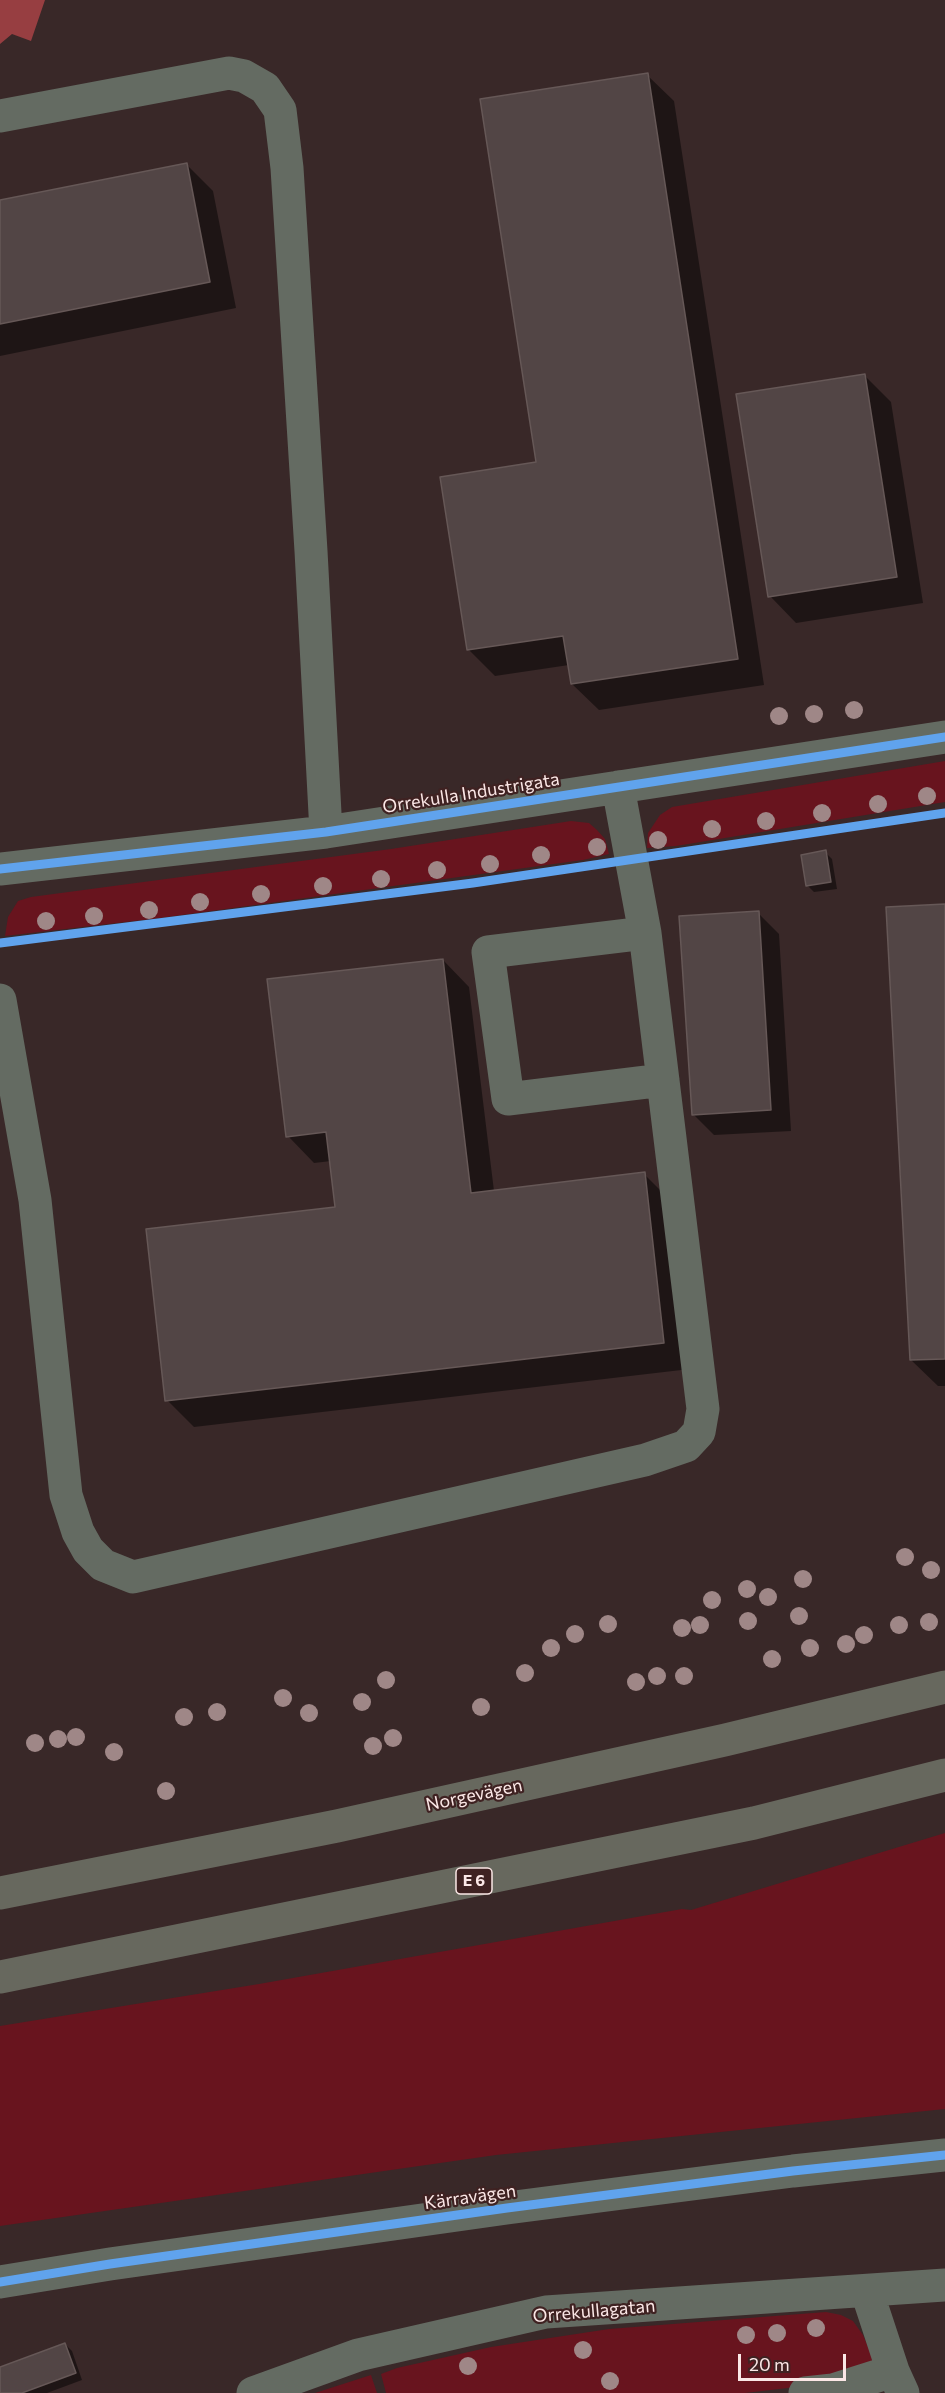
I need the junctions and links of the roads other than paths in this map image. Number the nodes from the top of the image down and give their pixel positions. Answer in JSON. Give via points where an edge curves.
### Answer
{"nodes":[{"id":1,"x":0,"y":116,"type":"edge"},
{"id":2,"x":945,"y":737,"type":"edge"},
{"id":3,"x":618,"y":787,"type":"junction"},
{"id":4,"x":326,"y":832,"type":"junction"},
{"id":5,"x":0,"y":869,"type":"edge"},
{"id":6,"x":645,"y":933,"type":"junction"},
{"id":7,"x":1,"y":1010,"type":"edge"},
{"id":8,"x":663,"y":1080,"type":"junction"},
{"id":9,"x":945,"y":1687,"type":"edge"},
{"id":10,"x":945,"y":1774,"type":"edge"},
{"id":11,"x":0,"y":1893,"type":"edge"},
{"id":12,"x":0,"y":1977,"type":"edge"},
{"id":13,"x":945,"y":2155,"type":"edge"},
{"id":14,"x":0,"y":2282,"type":"edge"},
{"id":15,"x":945,"y":2285,"type":"edge"},
{"id":16,"x":867,"y":2292,"type":"junction"},
{"id":17,"x":898,"y":2382,"type":"edge"},
{"id":18,"x":254,"y":2393,"type":"edge"},
{"id":19,"x":805,"y":2393,"type":"edge"}],
"edges":[{"from":1,"to":4,"type":"street","via":[[229,73],[265,88],[280,110],[287,168]]},
{"from":2,"to":3,"type":"street","name":"Orrekulla Industrigata"},
{"from":3,"to":4,"type":"street","name":"Orrekulla Industrigata"},
{"from":3,"to":6,"type":"street"},
{"from":4,"to":5,"type":"street","name":"Orrekulla Industrigata"},
{"from":6,"to":8,"type":"street"},
{"from":6,"to":8,"type":"street","via":[[488,951],[508,1099]]},
{"from":7,"to":8,"type":"street","via":[[35,1200],[66,1495],[88,1550],[103,1564],[134,1577],[645,1460],[686,1446],[699,1432],[703,1409]]},
{"from":9,"to":11,"type":"highway","name":"Norgevägen","via":[[337,1826]]},
{"from":10,"to":12,"type":"highway","number":"E 6","via":[[754,1822]]},
{"from":13,"to":14,"type":"street","name":"Kärravägen","via":[[507,2208]]},
{"from":15,"to":16,"type":"street","name":"Orrekullagatan"},
{"from":16,"to":17,"type":"street"},
{"from":16,"to":18,"type":"street","name":"Orrekullagatan","via":[[546,2312],[358,2355]]},
{"from":17,"to":19,"type":"street"}]}
